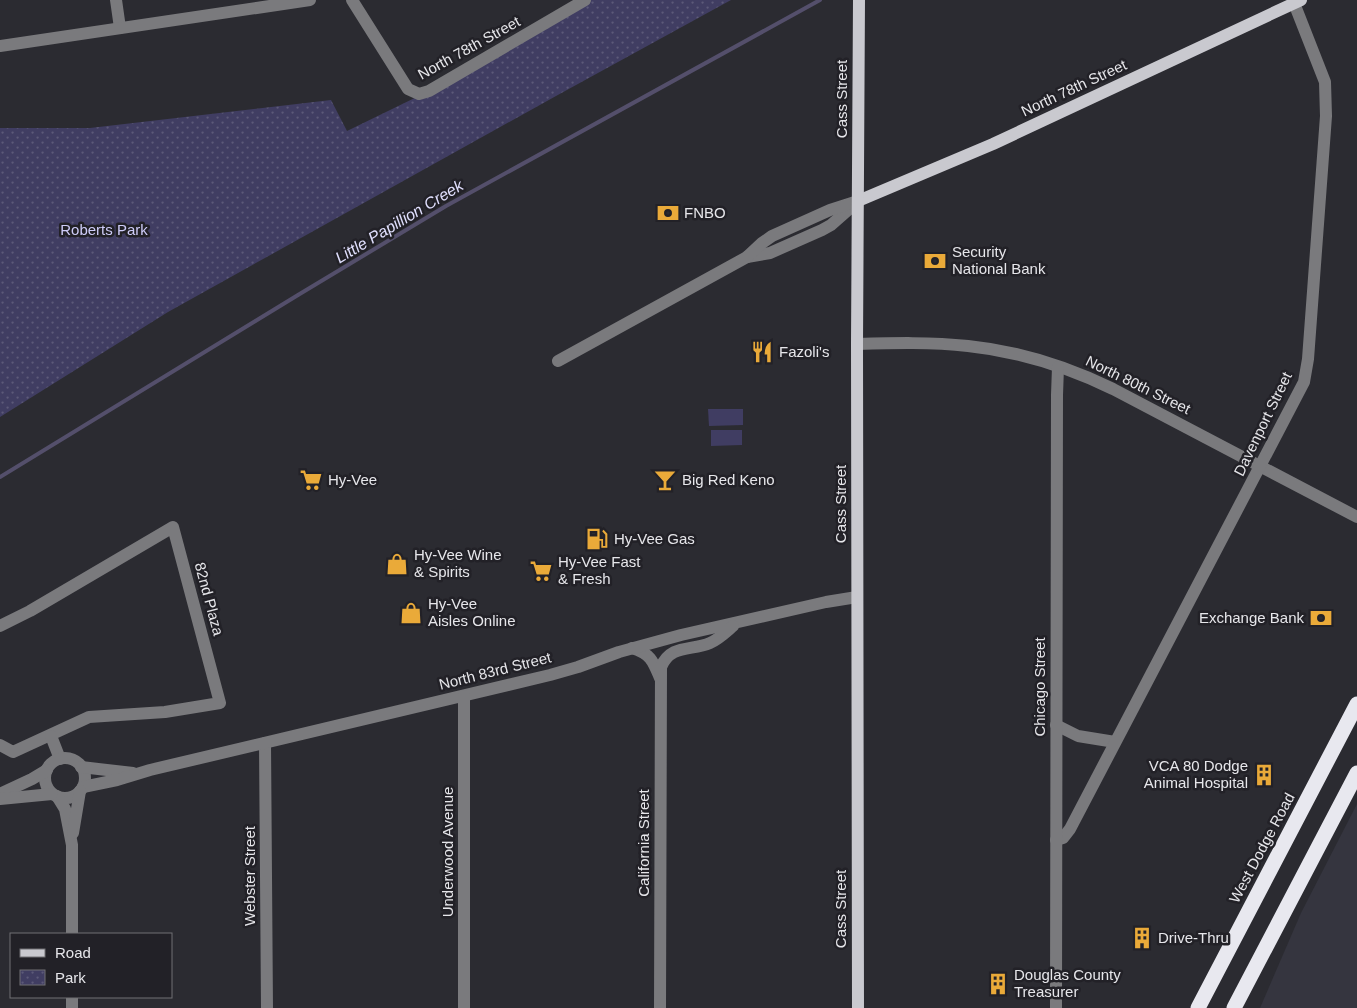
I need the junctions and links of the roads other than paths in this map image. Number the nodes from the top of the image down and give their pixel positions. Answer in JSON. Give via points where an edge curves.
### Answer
{"nodes":[{"id":1,"x":116,"y":0,"type":"edge"},
{"id":2,"x":310,"y":0,"type":"edge"},
{"id":3,"x":352,"y":0,"type":"edge"},
{"id":4,"x":585,"y":0,"type":"edge"},
{"id":5,"x":859,"y":0,"type":"edge"},
{"id":6,"x":1297,"y":2,"type":"edge"},
{"id":7,"x":120,"y":28,"type":"junction"},
{"id":8,"x":0,"y":46,"type":"edge"},
{"id":9,"x":858,"y":201,"type":"junction"},
{"id":10,"x":857,"y":344,"type":"junction"},
{"id":11,"x":558,"y":360,"type":"dead end"},
{"id":12,"x":1058,"y":367,"type":"junction"},
{"id":13,"x":1261,"y":466,"type":"junction"},
{"id":14,"x":1357,"y":517,"type":"edge"},
{"id":15,"x":857,"y":597,"type":"junction"},
{"id":16,"x":736,"y":624,"type":"junction"},
{"id":17,"x":0,"y":626,"type":"edge"},
{"id":18,"x":632,"y":648,"type":"junction"},
{"id":19,"x":660,"y":678,"type":"junction"},
{"id":20,"x":464,"y":696,"type":"junction"},
{"id":21,"x":1357,"y":704,"type":"edge"},
{"id":22,"x":1056,"y":724,"type":"junction"},
{"id":23,"x":51,"y":736,"type":"junction"},
{"id":24,"x":1115,"y":742,"type":"junction"},
{"id":25,"x":265,"y":743,"type":"junction"},
{"id":26,"x":0,"y":745,"type":"edge"},
{"id":27,"x":60,"y":760,"type":"junction"},
{"id":28,"x":81,"y":767,"type":"junction"},
{"id":29,"x":47,"y":770,"type":"junction"},
{"id":30,"x":138,"y":773,"type":"junction"},
{"id":31,"x":1357,"y":773,"type":"edge"},
{"id":32,"x":82,"y":789,"type":"junction"},
{"id":33,"x":0,"y":794,"type":"edge"},
{"id":34,"x":55,"y":795,"type":"junction"},
{"id":35,"x":0,"y":799,"type":"edge"},
{"id":36,"x":1056,"y":840,"type":"junction"},
{"id":37,"x":72,"y":845,"type":"junction"},
{"id":38,"x":72,"y":933,"type":"edge"},
{"id":39,"x":267,"y":1008,"type":"edge"},
{"id":40,"x":464,"y":1008,"type":"edge"},
{"id":41,"x":660,"y":1008,"type":"edge"},
{"id":42,"x":858,"y":1008,"type":"edge"},
{"id":43,"x":1056,"y":1008,"type":"edge"},
{"id":44,"x":1198,"y":1008,"type":"edge"},
{"id":45,"x":1234,"y":1008,"type":"edge"}],
"edges":[{"from":1,"to":7,"type":"street"},
{"from":2,"to":7,"type":"street"},
{"from":3,"to":4,"type":"street","name":"North 78th Street","via":[[408,89],[419,94]]},
{"from":5,"to":9,"type":"main road","name":"Cass Street"},
{"from":6,"to":9,"type":"main road","name":"North 78th Street","via":[[993,144]]},
{"from":6,"to":13,"type":"street","name":"Davenport Street","via":[[1325,82],[1325,134],[1306,375]]},
{"from":7,"to":8,"type":"street"},
{"from":9,"to":10,"type":"main road","name":"Cass Street"},
{"from":9,"to":11,"type":"street","via":[[772,236],[747,257]]},
{"from":10,"to":12,"type":"street","name":"North 80th Street","via":[[970,346],[1003,351]]},
{"from":10,"to":15,"type":"main road","name":"Cass Street"},
{"from":12,"to":13,"type":"street","name":"North 80th Street","via":[[1113,389]]},
{"from":12,"to":22,"type":"street","name":"Chicago Street"},
{"from":13,"to":14,"type":"street","name":"North 80th Street"},
{"from":13,"to":24,"type":"street","name":"Davenport Street"},
{"from":15,"to":16,"type":"street","name":"North 83rd Street"},
{"from":15,"to":42,"type":"main road","name":"Cass Street"},
{"from":16,"to":18,"type":"street","name":"North 83rd Street"},
{"from":16,"to":19,"type":"street","name":"California Street","via":[[710,643],[673,652],[665,658]]},
{"from":17,"to":23,"type":"street","name":"82nd Plaza","via":[[173,527],[220,703],[165,712],[90,717]]},
{"from":18,"to":19,"type":"street","name":"California Street","via":[[648,655]]},
{"from":18,"to":20,"type":"street","name":"North 83rd Street","via":[[569,670]]},
{"from":19,"to":41,"type":"street","name":"California Street"},
{"from":20,"to":25,"type":"street","name":"North 83rd Street"},
{"from":20,"to":40,"type":"street","name":"Underwood Avenue"},
{"from":21,"to":44,"type":"highway","name":"West Dodge Road"},
{"from":22,"to":24,"type":"street","via":[[1082,737]]},
{"from":22,"to":36,"type":"street","name":"Chicago Street"},
{"from":23,"to":26,"type":"street","name":"82nd Plaza","via":[[13,752]]},
{"from":23,"to":27,"type":"street"},
{"from":24,"to":36,"type":"street","name":"Davenport Street","via":[[1069,832]]},
{"from":25,"to":30,"type":"street","name":"North 83rd Street"},
{"from":25,"to":39,"type":"street","name":"Webster Street"},
{"from":27,"to":28,"type":"street","via":[[73,760]]},
{"from":27,"to":29,"type":"street","via":[[53,762]]},
{"from":28,"to":30,"type":"street","name":"North 83rd Street"},
{"from":28,"to":32,"type":"street","via":[[84,777]]},
{"from":29,"to":33,"type":"street"},
{"from":29,"to":34,"type":"street","via":[[46,785]]},
{"from":30,"to":32,"type":"street","name":"North 83rd Street"},
{"from":31,"to":45,"type":"highway"},
{"from":32,"to":34,"type":"street","via":[[72,797]]},
{"from":32,"to":37,"type":"street"},
{"from":34,"to":35,"type":"street"},
{"from":34,"to":37,"type":"street","via":[[65,809]]},
{"from":36,"to":43,"type":"street","name":"Chicago Street"},
{"from":37,"to":38,"type":"street"}]}
